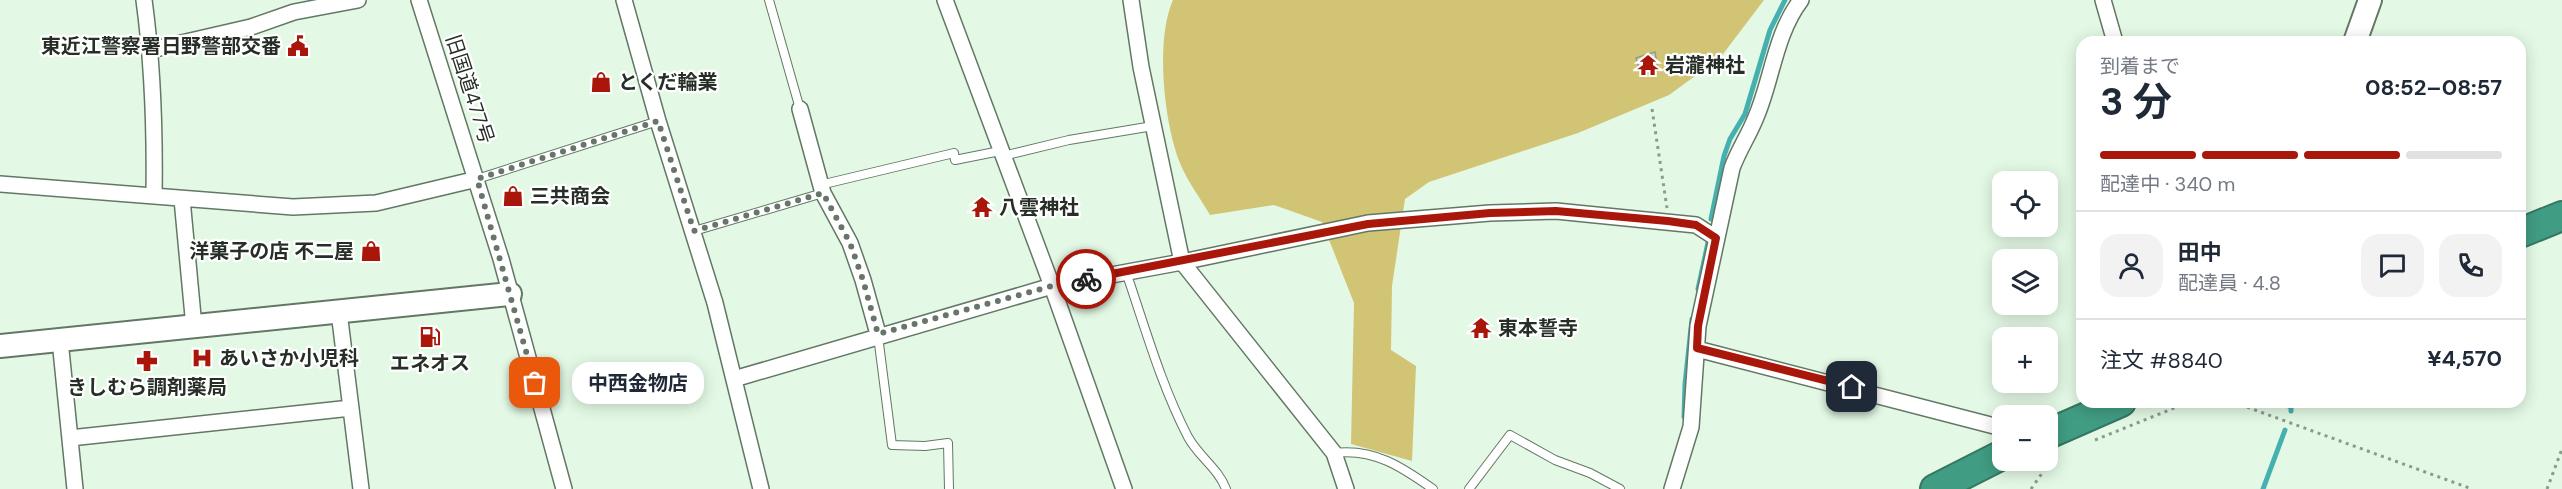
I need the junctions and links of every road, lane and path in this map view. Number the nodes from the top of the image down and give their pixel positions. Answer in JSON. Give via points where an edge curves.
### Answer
{"nodes":[{"id":1,"x":144,"y":0,"type":"edge"},
{"id":2,"x":358,"y":0,"type":"edge"},
{"id":3,"x":419,"y":0,"type":"edge"},
{"id":4,"x":624,"y":0,"type":"edge"},
{"id":5,"x":769,"y":0,"type":"edge"},
{"id":6,"x":945,"y":0,"type":"edge"},
{"id":7,"x":1131,"y":0,"type":"edge"},
{"id":8,"x":1801,"y":0,"type":"edge"},
{"id":9,"x":2103,"y":0,"type":"edge"},
{"id":10,"x":2370,"y":0,"type":"edge"},
{"id":11,"x":2113,"y":36,"type":"edge"},
{"id":12,"x":2357,"y":36,"type":"edge"},
{"id":13,"x":151,"y":50,"type":"junction"},
{"id":14,"x":800,"y":109,"type":"joint"},
{"id":15,"x":1652,"y":109,"type":"dead end"},
{"id":16,"x":658,"y":121,"type":"junction"},
{"id":17,"x":1153,"y":126,"type":"junction"},
{"id":18,"x":1001,"y":154,"type":"junction"},
{"id":19,"x":477,"y":179,"type":"junction"},
{"id":20,"x":0,"y":184,"type":"edge"},
{"id":21,"x":822,"y":189,"type":"junction"},
{"id":22,"x":154,"y":196,"type":"junction"},
{"id":23,"x":182,"y":199,"type":"junction"},
{"id":24,"x":2562,"y":216,"type":"edge"},
{"id":25,"x":1668,"y":221,"type":"junction"},
{"id":26,"x":694,"y":231,"type":"junction"},
{"id":27,"x":2526,"y":231,"type":"edge"},
{"id":28,"x":1716,"y":238,"type":"junction"},
{"id":29,"x":1182,"y":262,"type":"junction"},
{"id":30,"x":1126,"y":272,"type":"junction"},
{"id":31,"x":1052,"y":286,"type":"junction"},
{"id":32,"x":510,"y":294,"type":"junction"},
{"id":33,"x":339,"y":312,"type":"junction"},
{"id":34,"x":194,"y":327,"type":"junction"},
{"id":35,"x":878,"y":334,"type":"junction"},
{"id":36,"x":60,"y":340,"type":"junction"},
{"id":37,"x":0,"y":346,"type":"edge"},
{"id":38,"x":1697,"y":348,"type":"junction"},
{"id":39,"x":734,"y":379,"type":"junction"},
{"id":40,"x":351,"y":408,"type":"junction"},
{"id":41,"x":2110,"y":408,"type":"edge"},
{"id":42,"x":2174,"y":408,"type":"edge"},
{"id":43,"x":2249,"y":408,"type":"edge"},
{"id":44,"x":1992,"y":425,"type":"edge"},
{"id":45,"x":2058,"y":437,"type":"edge"},
{"id":46,"x":70,"y":438,"type":"junction"},
{"id":47,"x":2092,"y":442,"type":"dead end"},
{"id":48,"x":2562,"y":449,"type":"edge"},
{"id":49,"x":1334,"y":453,"type":"junction"},
{"id":50,"x":1992,"y":460,"type":"edge"},
{"id":51,"x":2043,"y":471,"type":"edge"},
{"id":52,"x":75,"y":489,"type":"edge"},
{"id":53,"x":361,"y":489,"type":"edge"},
{"id":54,"x":564,"y":489,"type":"edge"},
{"id":55,"x":761,"y":489,"type":"edge"},
{"id":56,"x":949,"y":489,"type":"edge"},
{"id":57,"x":1124,"y":489,"type":"edge"},
{"id":58,"x":1226,"y":489,"type":"edge"},
{"id":59,"x":1346,"y":489,"type":"edge"},
{"id":60,"x":1433,"y":489,"type":"edge"},
{"id":61,"x":1468,"y":489,"type":"edge"},
{"id":62,"x":1620,"y":489,"type":"edge"},
{"id":63,"x":1672,"y":489,"type":"edge"},
{"id":64,"x":1935,"y":489,"type":"edge"},
{"id":65,"x":2031,"y":489,"type":"edge"},
{"id":66,"x":2472,"y":489,"type":"edge"},
{"id":67,"x":2547,"y":489,"type":"edge"}],
"edges":[{"from":1,"to":13,"type":"street"},
{"from":2,"to":13,"type":"street","via":[[294,12],[251,27]]},
{"from":3,"to":19,"type":"street","name":"旧国道477号"},
{"from":4,"to":16,"type":"street"},
{"from":5,"to":14,"type":"lane"},
{"from":6,"to":18,"type":"street"},
{"from":7,"to":17,"type":"street"},
{"from":8,"to":28,"type":"street","via":[[1778,47],[1756,117],[1739,147]]},
{"from":9,"to":11,"type":"street"},
{"from":10,"to":12,"type":"street"},
{"from":13,"to":22,"type":"street"},
{"from":14,"to":21,"type":"street"},
{"from":15,"to":25,"type":"path"},
{"from":16,"to":19,"type":"lane"},
{"from":16,"to":26,"type":"street"},
{"from":17,"to":18,"type":"lane"},
{"from":17,"to":29,"type":"street"},
{"from":18,"to":21,"type":"lane","via":[[955,160],[954,153]]},
{"from":18,"to":31,"type":"street"},
{"from":19,"to":23,"type":"street","via":[[376,203],[293,207]]},
{"from":19,"to":32,"type":"street","name":"旧国道477号"},
{"from":20,"to":22,"type":"street"},
{"from":21,"to":26,"type":"lane"},
{"from":21,"to":35,"type":"street","via":[[850,243]]},
{"from":22,"to":23,"type":"street"},
{"from":23,"to":34,"type":"street"},
{"from":24,"to":27,"type":"highway"},
{"from":25,"to":28,"type":"street","via":[[1696,225]]},
{"from":25,"to":29,"type":"street","via":[[1556,211],[1398,220],[1320,232]]},
{"from":26,"to":39,"type":"street"},
{"from":28,"to":38,"type":"street"},
{"from":29,"to":30,"type":"street"},
{"from":29,"to":49,"type":"street"},
{"from":30,"to":31,"type":"street"},
{"from":30,"to":58,"type":"lane","via":[[1158,367],[1188,436],[1199,456],[1220,475]]},
{"from":31,"to":35,"type":"street"},
{"from":31,"to":57,"type":"street"},
{"from":32,"to":33,"type":"street"},
{"from":32,"to":54,"type":"street","name":"旧国道477号"},
{"from":33,"to":34,"type":"street"},
{"from":33,"to":40,"type":"street"},
{"from":34,"to":36,"type":"street"},
{"from":35,"to":39,"type":"street"},
{"from":35,"to":56,"type":"lane","via":[[892,445],[948,443]]},
{"from":36,"to":37,"type":"street"},
{"from":36,"to":46,"type":"street"},
{"from":38,"to":44,"type":"street"},
{"from":38,"to":63,"type":"street","via":[[1691,427]]},
{"from":39,"to":55,"type":"street"},
{"from":40,"to":46,"type":"street"},
{"from":40,"to":53,"type":"street"},
{"from":41,"to":45,"type":"highway"},
{"from":42,"to":47,"type":"path"},
{"from":43,"to":66,"type":"path"},
{"from":46,"to":52,"type":"street"},
{"from":48,"to":67,"type":"path"},
{"from":49,"to":59,"type":"street"},
{"from":49,"to":60,"type":"lane","via":[[1390,460]]},
{"from":50,"to":64,"type":"highway"},
{"from":51,"to":65,"type":"path"},
{"from":61,"to":62,"type":"lane","via":[[1510,435]]}]}
